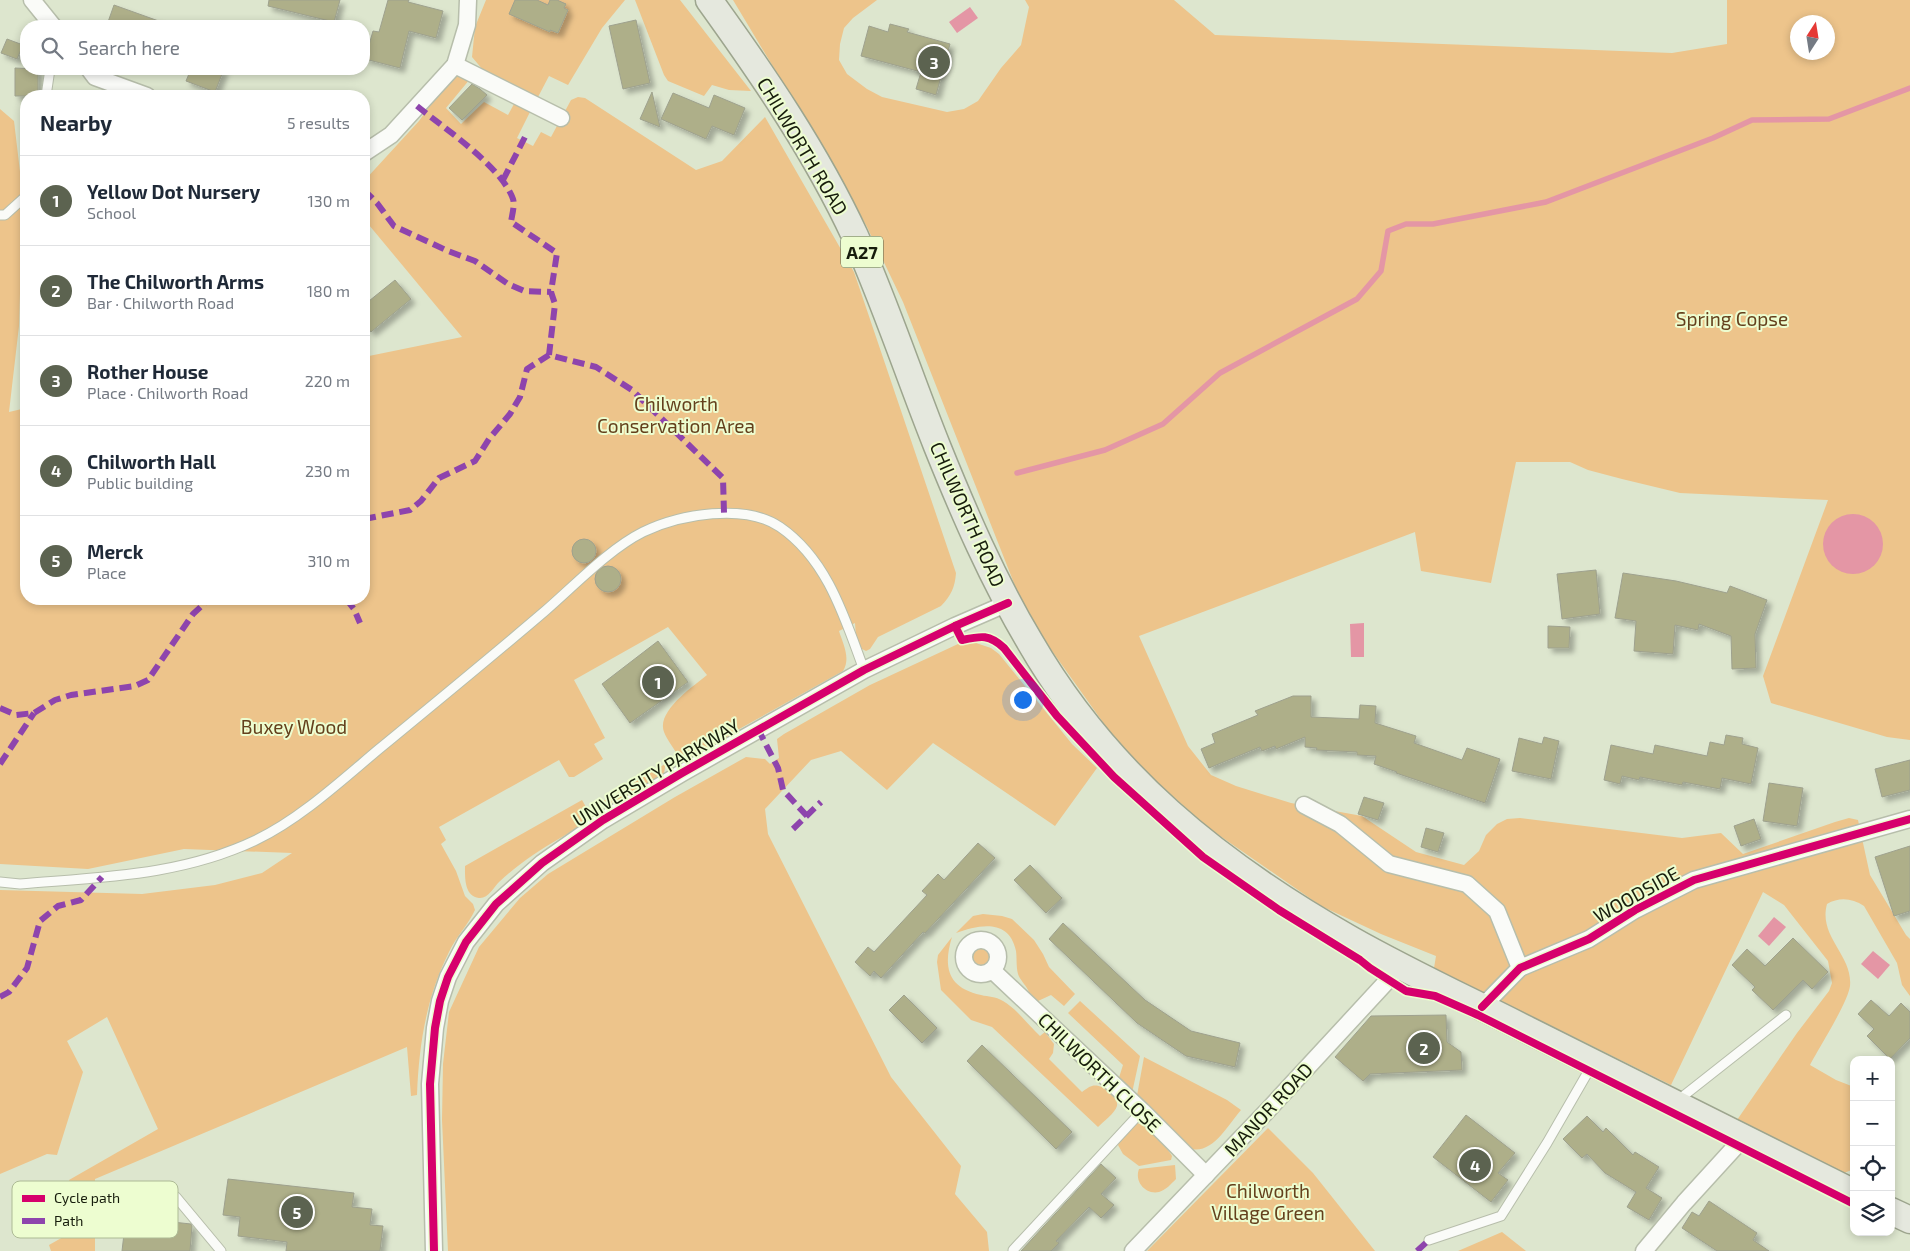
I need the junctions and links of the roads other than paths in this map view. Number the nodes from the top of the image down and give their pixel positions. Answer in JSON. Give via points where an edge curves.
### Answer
{"nodes":[{"id":1,"x":32,"y":0,"type":"edge"},
{"id":2,"x":468,"y":0,"type":"edge"},
{"id":3,"x":710,"y":0,"type":"edge"},
{"id":4,"x":48,"y":20,"type":"edge"},
{"id":5,"x":455,"y":65,"type":"junction"},
{"id":6,"x":49,"y":75,"type":"edge"},
{"id":7,"x":94,"y":75,"type":"edge"},
{"id":8,"x":47,"y":90,"type":"edge"},
{"id":9,"x":131,"y":90,"type":"edge"},
{"id":10,"x":561,"y":118,"type":"dead end"},
{"id":11,"x":370,"y":150,"type":"edge"},
{"id":12,"x":20,"y":201,"type":"edge"},
{"id":13,"x":0,"y":215,"type":"edge"},
{"id":14,"x":1008,"y":602,"type":"junction"},
{"id":15,"x":864,"y":670,"type":"junction"},
{"id":16,"x":1304,"y":806,"type":"dead end"},
{"id":17,"x":1910,"y":819,"type":"edge"},
{"id":18,"x":0,"y":882,"type":"edge"},
{"id":19,"x":1401,"y":966,"type":"junction"},
{"id":20,"x":1520,"y":968,"type":"junction"},
{"id":21,"x":992,"y":970,"type":"dead end"},
{"id":22,"x":1482,"y":1007,"type":"junction"},
{"id":23,"x":1786,"y":1015,"type":"dead end"},
{"id":24,"x":1594,"y":1063,"type":"junction"},
{"id":25,"x":1673,"y":1104,"type":"junction"},
{"id":26,"x":1142,"y":1111,"type":"junction"},
{"id":27,"x":1746,"y":1140,"type":"junction"},
{"id":28,"x":1206,"y":1175,"type":"junction"},
{"id":29,"x":1850,"y":1191,"type":"edge"},
{"id":30,"x":178,"y":1199,"type":"edge"},
{"id":31,"x":1895,"y":1213,"type":"edge"},
{"id":32,"x":1910,"y":1220,"type":"edge"},
{"id":33,"x":1429,"y":1240,"type":"dead end"},
{"id":34,"x":1013,"y":1250,"type":"dead end"},
{"id":35,"x":221,"y":1251,"type":"edge"},
{"id":36,"x":434,"y":1251,"type":"edge"},
{"id":37,"x":1133,"y":1251,"type":"edge"},
{"id":38,"x":1644,"y":1251,"type":"edge"}],
"edges":[{"from":1,"to":4,"type":"street"},
{"from":2,"to":5,"type":"street","via":[[467,25]]},
{"from":3,"to":14,"type":"main road","name":"CHILWORTH ROAD","number":"A27","via":[[790,117],[842,208],[892,324],[941,455]]},
{"from":5,"to":10,"type":"street"},
{"from":5,"to":11,"type":"street","via":[[391,135]]},
{"from":6,"to":8,"type":"lane"},
{"from":7,"to":9,"type":"street"},
{"from":12,"to":13,"type":"lane","via":[[5,215]]},
{"from":14,"to":15,"type":"street","name":"UNIVERSITY PARKWAY"},
{"from":14,"to":19,"type":"main road","name":"CHILWORTH ROAD","number":"A27","via":[[1069,703],[1117,762],[1177,820],[1284,900]]},
{"from":15,"to":18,"type":"lane","via":[[833,592],[811,555],[798,542],[763,518],[724,513],[690,516],[643,532],[616,550],[316,801],[257,840],[193,864],[140,874],[20,884]]},
{"from":15,"to":36,"type":"street","name":"UNIVERSITY PARKWAY","via":[[603,820],[516,884],[480,922],[448,977],[435,1028],[430,1084]]},
{"from":16,"to":20,"type":"street","via":[[1340,824],[1389,864],[1467,884],[1497,911]]},
{"from":17,"to":20,"type":"street","name":"WOODSIDE","via":[[1694,880],[1635,910],[1589,939]]},
{"from":19,"to":22,"type":"main road","name":"CHILWORTH ROAD","number":"A27"},
{"from":19,"to":28,"type":"street","name":"MANOR ROAD"},
{"from":20,"to":22,"type":"street","name":"WOODSIDE"},
{"from":21,"to":26,"type":"street","name":"CHILWORTH CLOSE"},
{"from":22,"to":24,"type":"main road","name":"CHILWORTH ROAD","number":"A27"},
{"from":23,"to":25,"type":"lane"},
{"from":24,"to":25,"type":"main road","name":"CHILWORTH ROAD","number":"A27"},
{"from":24,"to":33,"type":"lane","via":[[1501,1216]]},
{"from":25,"to":27,"type":"main road","name":"CHILWORTH ROAD","number":"A27"},
{"from":26,"to":28,"type":"street","name":"CHILWORTH CLOSE"},
{"from":26,"to":34,"type":"lane"},
{"from":27,"to":29,"type":"main road","name":"CHILWORTH ROAD","number":"A27"},
{"from":27,"to":38,"type":"street","via":[[1716,1167]]},
{"from":28,"to":37,"type":"street","name":"MANOR ROAD"},
{"from":30,"to":35,"type":"lane"},
{"from":31,"to":32,"type":"main road"}]}
